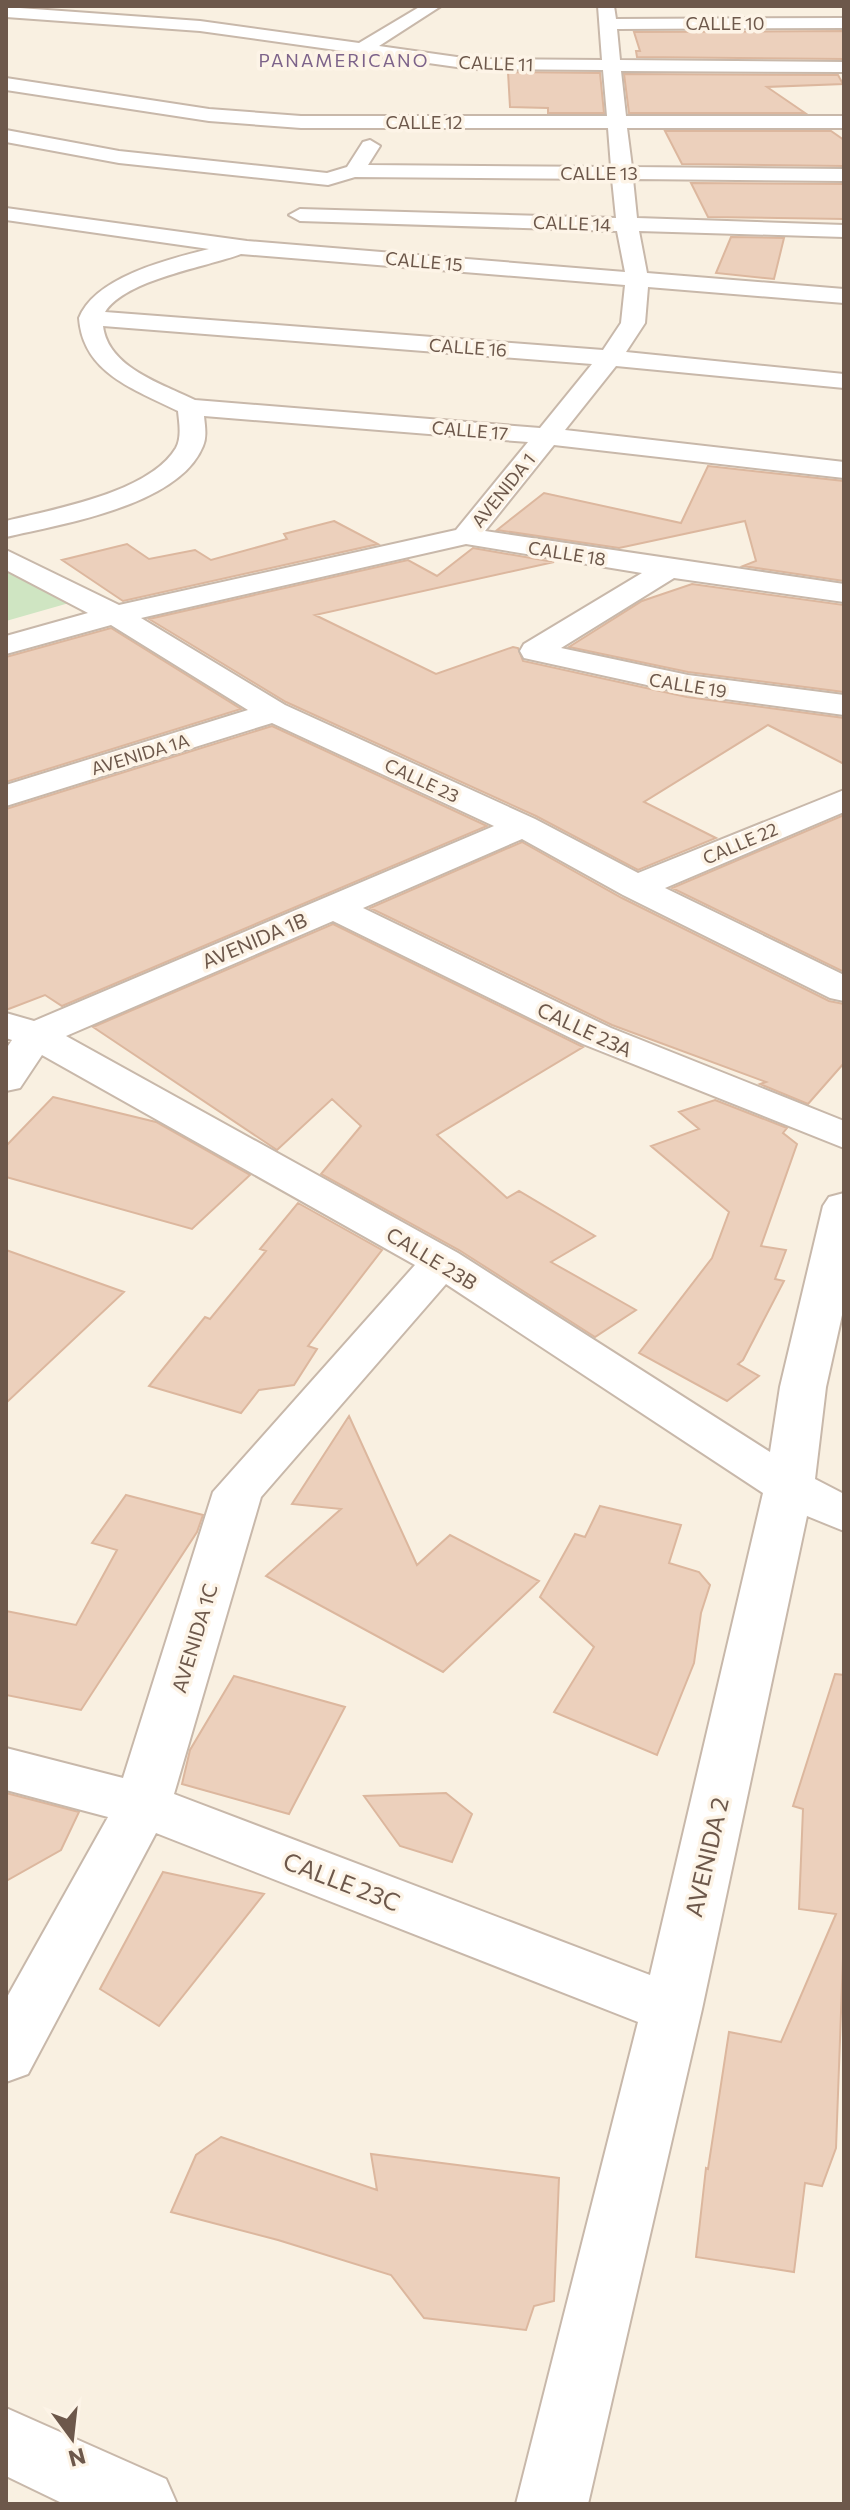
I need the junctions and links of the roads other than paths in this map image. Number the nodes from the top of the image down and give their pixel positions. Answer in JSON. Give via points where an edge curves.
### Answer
{"nodes":[{"id":1,"x":433,"y":6,"type":"edge"},
{"id":2,"x":46,"y":11,"type":"edge"},
{"id":3,"x":6,"y":12,"type":"edge"},
{"id":4,"x":606,"y":15,"type":"edge"},
{"id":5,"x":844,"y":23,"type":"edge"},
{"id":6,"x":19,"y":34,"type":"dead end"},
{"id":7,"x":361,"y":49,"type":"junction"},
{"id":8,"x":614,"y":66,"type":"junction"},
{"id":9,"x":844,"y":67,"type":"edge"},
{"id":10,"x":6,"y":84,"type":"edge"},
{"id":11,"x":616,"y":121,"type":"junction"},
{"id":12,"x":844,"y":122,"type":"edge"},
{"id":13,"x":385,"y":123,"type":"junction"},
{"id":14,"x":6,"y":136,"type":"edge"},
{"id":15,"x":354,"y":171,"type":"junction"},
{"id":16,"x":624,"y":173,"type":"junction"},
{"id":17,"x":844,"y":175,"type":"edge"},
{"id":18,"x":328,"y":179,"type":"junction"},
{"id":19,"x":6,"y":214,"type":"edge"},
{"id":20,"x":300,"y":215,"type":"junction"},
{"id":21,"x":627,"y":225,"type":"junction"},
{"id":22,"x":844,"y":231,"type":"edge"},
{"id":23,"x":247,"y":248,"type":"junction"},
{"id":24,"x":277,"y":249,"type":"junction"},
{"id":25,"x":637,"y":278,"type":"junction"},
{"id":26,"x":844,"y":296,"type":"edge"},
{"id":27,"x":91,"y":318,"type":"junction"},
{"id":28,"x":610,"y":358,"type":"junction"},
{"id":29,"x":844,"y":381,"type":"edge"},
{"id":30,"x":190,"y":407,"type":"junction"},
{"id":31,"x":547,"y":436,"type":"junction"},
{"id":32,"x":844,"y":470,"type":"edge"},
{"id":33,"x":6,"y":529,"type":"edge"},
{"id":34,"x":466,"y":536,"type":"junction"},
{"id":35,"x":6,"y":559,"type":"edge"},
{"id":36,"x":669,"y":569,"type":"junction"},
{"id":37,"x":844,"y":593,"type":"edge"},
{"id":38,"x":115,"y":615,"type":"junction"},
{"id":39,"x":6,"y":645,"type":"edge"},
{"id":40,"x":844,"y":705,"type":"edge"},
{"id":41,"x":274,"y":712,"type":"junction"},
{"id":42,"x":6,"y":796,"type":"edge"},
{"id":43,"x":844,"y":800,"type":"edge"},
{"id":44,"x":523,"y":826,"type":"junction"},
{"id":45,"x":636,"y":887,"type":"junction"},
{"id":46,"x":333,"y":907,"type":"junction"},
{"id":47,"x":844,"y":990,"type":"edge"},
{"id":48,"x":20,"y":1030,"type":"edge"},
{"id":49,"x":6,"y":1079,"type":"edge"},
{"id":50,"x":844,"y":1136,"type":"edge"},
{"id":51,"x":844,"y":1206,"type":"edge"},
{"id":52,"x":442,"y":1262,"type":"junction"},
{"id":53,"x":789,"y":1487,"type":"junction"},
{"id":54,"x":844,"y":1514,"type":"edge"},
{"id":55,"x":6,"y":1769,"type":"edge"},
{"id":56,"x":143,"y":1805,"type":"junction"},
{"id":57,"x":672,"y":2009,"type":"junction"},
{"id":58,"x":6,"y":2056,"type":"edge"},
{"id":59,"x":6,"y":2441,"type":"edge"},
{"id":60,"x":141,"y":2504,"type":"edge"},
{"id":61,"x":552,"y":2504,"type":"edge"}],
"edges":[{"from":1,"to":7,"type":"street"},
{"from":2,"to":3,"type":"street","name":"CALLE 11"},
{"from":2,"to":6,"type":"street"},
{"from":2,"to":7,"type":"street","name":"CALLE 11"},
{"from":4,"to":5,"type":"street","name":"CALLE 10"},
{"from":4,"to":8,"type":"street","name":"AVENIDA 1"},
{"from":7,"to":8,"type":"street","name":"CALLE 11","via":[[471,64]]},
{"from":8,"to":9,"type":"street","name":"CALLE 11"},
{"from":8,"to":11,"type":"street","name":"AVENIDA 1"},
{"from":10,"to":13,"type":"street","name":"CALLE 12","via":[[209,115]]},
{"from":11,"to":12,"type":"street","name":"CALLE 12"},
{"from":11,"to":13,"type":"street","name":"CALLE 12"},
{"from":11,"to":16,"type":"street","name":"AVENIDA 1"},
{"from":13,"to":15,"type":"street"},
{"from":14,"to":18,"type":"street","via":[[119,157]]},
{"from":15,"to":16,"type":"street","name":"CALLE 13"},
{"from":15,"to":18,"type":"street","name":"CALLE 13"},
{"from":16,"to":17,"type":"street","name":"CALLE 13"},
{"from":16,"to":21,"type":"street","name":"AVENIDA 1"},
{"from":18,"to":20,"type":"street"},
{"from":19,"to":23,"type":"street","name":"CALLE 15"},
{"from":20,"to":21,"type":"street","name":"CALLE 14"},
{"from":20,"to":24,"type":"street"},
{"from":21,"to":22,"type":"street","name":"CALLE 14"},
{"from":21,"to":25,"type":"street","name":"AVENIDA 1"},
{"from":23,"to":24,"type":"street","name":"CALLE 15"},
{"from":23,"to":27,"type":"street","via":[[207,255],[133,284],[98,303]]},
{"from":24,"to":25,"type":"street","name":"CALLE 15"},
{"from":25,"to":26,"type":"street","name":"CALLE 15"},
{"from":25,"to":28,"type":"street","name":"AVENIDA 1","via":[[633,323]]},
{"from":27,"to":28,"type":"street","name":"CALLE 16"},
{"from":27,"to":30,"type":"street","via":[[100,352],[123,371]]},
{"from":28,"to":29,"type":"street","name":"CALLE 16"},
{"from":28,"to":31,"type":"street","name":"AVENIDA 1"},
{"from":30,"to":31,"type":"street","name":"CALLE 17"},
{"from":30,"to":33,"type":"street","via":[[189,449],[165,472],[114,499]]},
{"from":31,"to":32,"type":"street","name":"CALLE 17"},
{"from":31,"to":34,"type":"street","name":"AVENIDA 1"},
{"from":34,"to":36,"type":"street","name":"CALLE 18"},
{"from":34,"to":38,"type":"street","name":"AVENIDA 1"},
{"from":35,"to":38,"type":"street","name":"CALLE 23"},
{"from":36,"to":37,"type":"street","name":"CALLE 18"},
{"from":36,"to":40,"type":"street","name":"CALLE 19","via":[[535,651],[625,674]]},
{"from":38,"to":39,"type":"street","name":"AVENIDA 1"},
{"from":38,"to":41,"type":"street","name":"CALLE 23"},
{"from":41,"to":42,"type":"street","name":"AVENIDA 1A"},
{"from":41,"to":44,"type":"street","name":"CALLE 23"},
{"from":43,"to":45,"type":"street","name":"CALLE 22"},
{"from":44,"to":45,"type":"street","name":"CALLE 23"},
{"from":44,"to":46,"type":"street","name":"AVENIDA 1B"},
{"from":45,"to":47,"type":"street","name":"CALLE 23"},
{"from":46,"to":48,"type":"street","name":"AVENIDA 1B"},
{"from":46,"to":50,"type":"street","name":"CALLE 23A","via":[[597,1036]]},
{"from":48,"to":49,"type":"street"},
{"from":48,"to":52,"type":"street","name":"CALLE 23B"},
{"from":51,"to":53,"type":"street","name":"AVENIDA 2","via":[[803,1387]]},
{"from":52,"to":53,"type":"street","name":"CALLE 23B"},
{"from":52,"to":56,"type":"street","name":"AVENIDA 1C","via":[[238,1492]]},
{"from":53,"to":54,"type":"street","name":"CALLE 23B"},
{"from":53,"to":57,"type":"street","name":"AVENIDA 2"},
{"from":55,"to":56,"type":"street","name":"CALLE 23C"},
{"from":56,"to":57,"type":"street","name":"CALLE 23C"},
{"from":56,"to":58,"type":"street","name":"AVENIDA 1C"},
{"from":57,"to":61,"type":"street","name":"AVENIDA 2"},
{"from":59,"to":60,"type":"street"}]}
